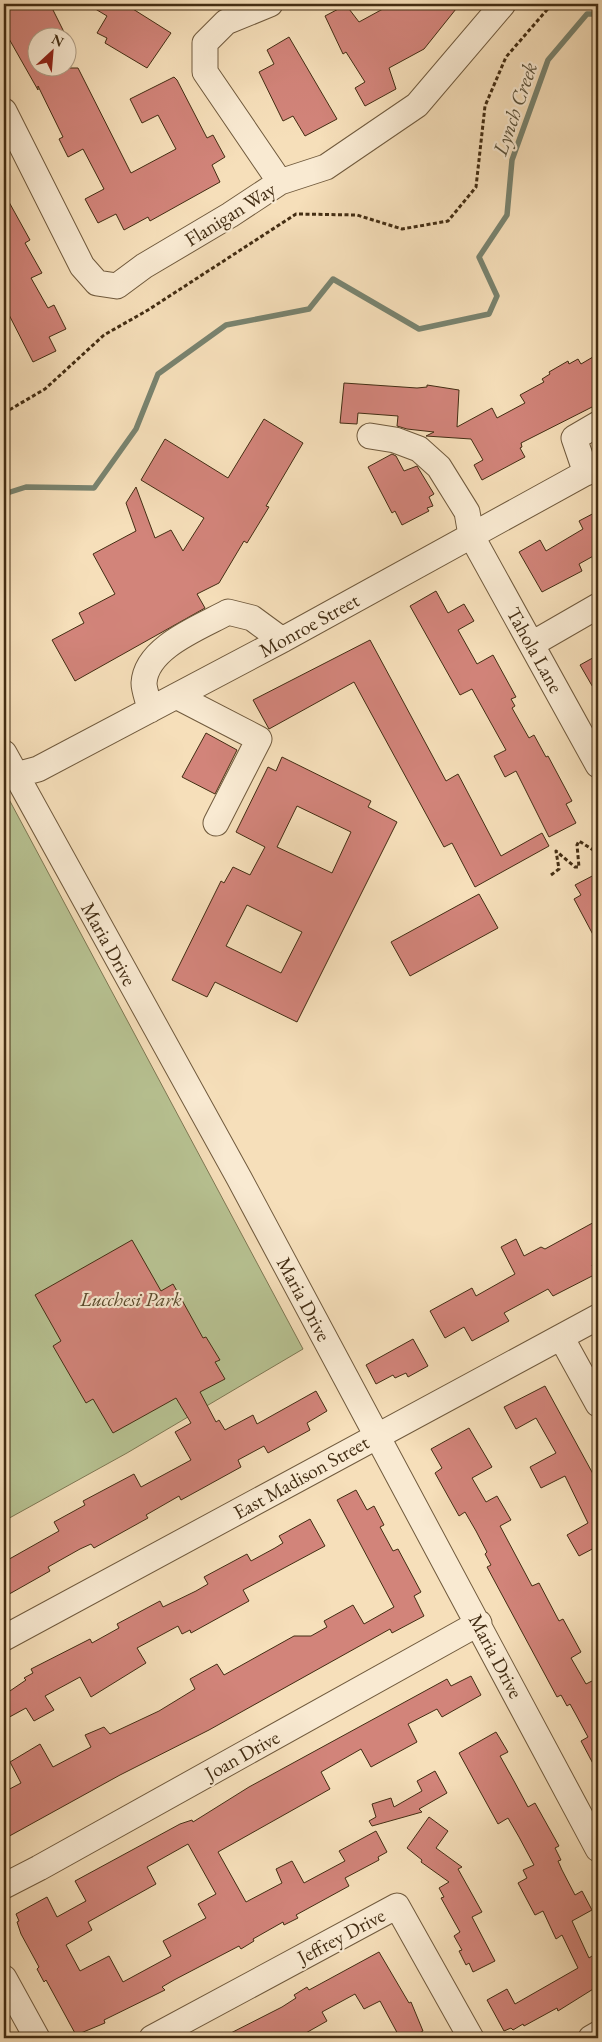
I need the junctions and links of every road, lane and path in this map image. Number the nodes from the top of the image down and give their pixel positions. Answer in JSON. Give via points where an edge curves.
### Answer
{"nodes":[{"id":1,"x":270,"y":4,"type":"edge"},
{"id":2,"x":503,"y":4,"type":"edge"},
{"id":3,"x":552,"y":4,"type":"edge"},
{"id":4,"x":4,"y":111,"type":"edge"},
{"id":5,"x":280,"y":182,"type":"junction"},
{"id":6,"x":4,"y":412,"type":"edge"},
{"id":7,"x":598,"y":424,"type":"edge"},
{"id":8,"x":370,"y":436,"type":"dead end"},
{"id":9,"x":592,"y":469,"type":"edge"},
{"id":10,"x":471,"y":535,"type":"junction"},
{"id":11,"x":598,"y":606,"type":"edge"},
{"id":12,"x":282,"y":640,"type":"junction"},
{"id":13,"x":532,"y":644,"type":"junction"},
{"id":14,"x":176,"y":696,"type":"junction"},
{"id":15,"x":150,"y":710,"type":"junction"},
{"id":16,"x":4,"y":752,"type":"edge"},
{"id":17,"x":598,"y":765,"type":"edge"},
{"id":18,"x":16,"y":775,"type":"junction"},
{"id":19,"x":216,"y":824,"type":"dead end"},
{"id":20,"x":598,"y":853,"type":"edge"},
{"id":21,"x":551,"y":875,"type":"dead end"},
{"id":22,"x":598,"y":1316,"type":"edge"},
{"id":23,"x":561,"y":1337,"type":"junction"},
{"id":24,"x":598,"y":1404,"type":"edge"},
{"id":25,"x":377,"y":1436,"type":"junction"},
{"id":26,"x":479,"y":1623,"type":"junction"},
{"id":27,"x":4,"y":1638,"type":"edge"},
{"id":28,"x":598,"y":1849,"type":"edge"},
{"id":29,"x":4,"y":1886,"type":"edge"},
{"id":30,"x":4,"y":1978,"type":"edge"},
{"id":31,"x":598,"y":2034,"type":"edge"},
{"id":32,"x":37,"y":2038,"type":"edge"},
{"id":33,"x":152,"y":2038,"type":"edge"},
{"id":34,"x":471,"y":2038,"type":"edge"},
{"id":35,"x":591,"y":2038,"type":"edge"}],
"edges":[{"from":1,"to":5,"type":"street","via":[[226,22],[205,44],[205,72]]},
{"from":2,"to":5,"type":"street","name":"Flanigan Way","via":[[416,105],[326,167]]},
{"from":3,"to":6,"type":"path","via":[[506,57],[485,106],[476,187],[448,221],[402,229],[356,215],[296,214],[104,335],[45,389]]},
{"from":4,"to":5,"type":"street","name":"Flanigan Way","via":[[82,266],[96,283],[117,286]]},
{"from":7,"to":9,"type":"street","via":[[574,438]]},
{"from":8,"to":10,"type":"street","name":"Tahola Lane","via":[[395,440],[419,449],[440,466],[467,512]]},
{"from":9,"to":10,"type":"street","name":"Monroe Street"},
{"from":10,"to":12,"type":"street","name":"Monroe Street"},
{"from":10,"to":13,"type":"street","name":"Tahola Lane"},
{"from":11,"to":13,"type":"street"},
{"from":12,"to":14,"type":"street","name":"Monroe Street"},
{"from":12,"to":15,"type":"street","via":[[252,618],[228,612],[162,649],[150,664],[144,683]]},
{"from":13,"to":17,"type":"street","name":"Tahola Lane"},
{"from":14,"to":15,"type":"street","name":"Monroe Street"},
{"from":14,"to":19,"type":"street","via":[[259,739]]},
{"from":15,"to":18,"type":"street","name":"Monroe Street","via":[[38,769]]},
{"from":16,"to":18,"type":"street","name":"Maria Drive"},
{"from":18,"to":25,"type":"street","name":"Maria Drive","via":[[239,1178]]},
{"from":20,"to":21,"type":"path","via":[[579,841],[579,867],[575,867],[556,851],[559,869]]},
{"from":22,"to":23,"type":"street","name":"East Madison Street"},
{"from":23,"to":24,"type":"street"},
{"from":23,"to":25,"type":"street","name":"East Madison Street"},
{"from":25,"to":26,"type":"street","name":"Maria Drive"},
{"from":25,"to":27,"type":"street","name":"East Madison Street"},
{"from":26,"to":28,"type":"street","name":"Maria Drive"},
{"from":26,"to":29,"type":"street","name":"Joan Drive"},
{"from":30,"to":32,"type":"street"},
{"from":31,"to":35,"type":"street"},
{"from":33,"to":34,"type":"street","name":"Jeffrey Drive","via":[[397,1906]]}]}
